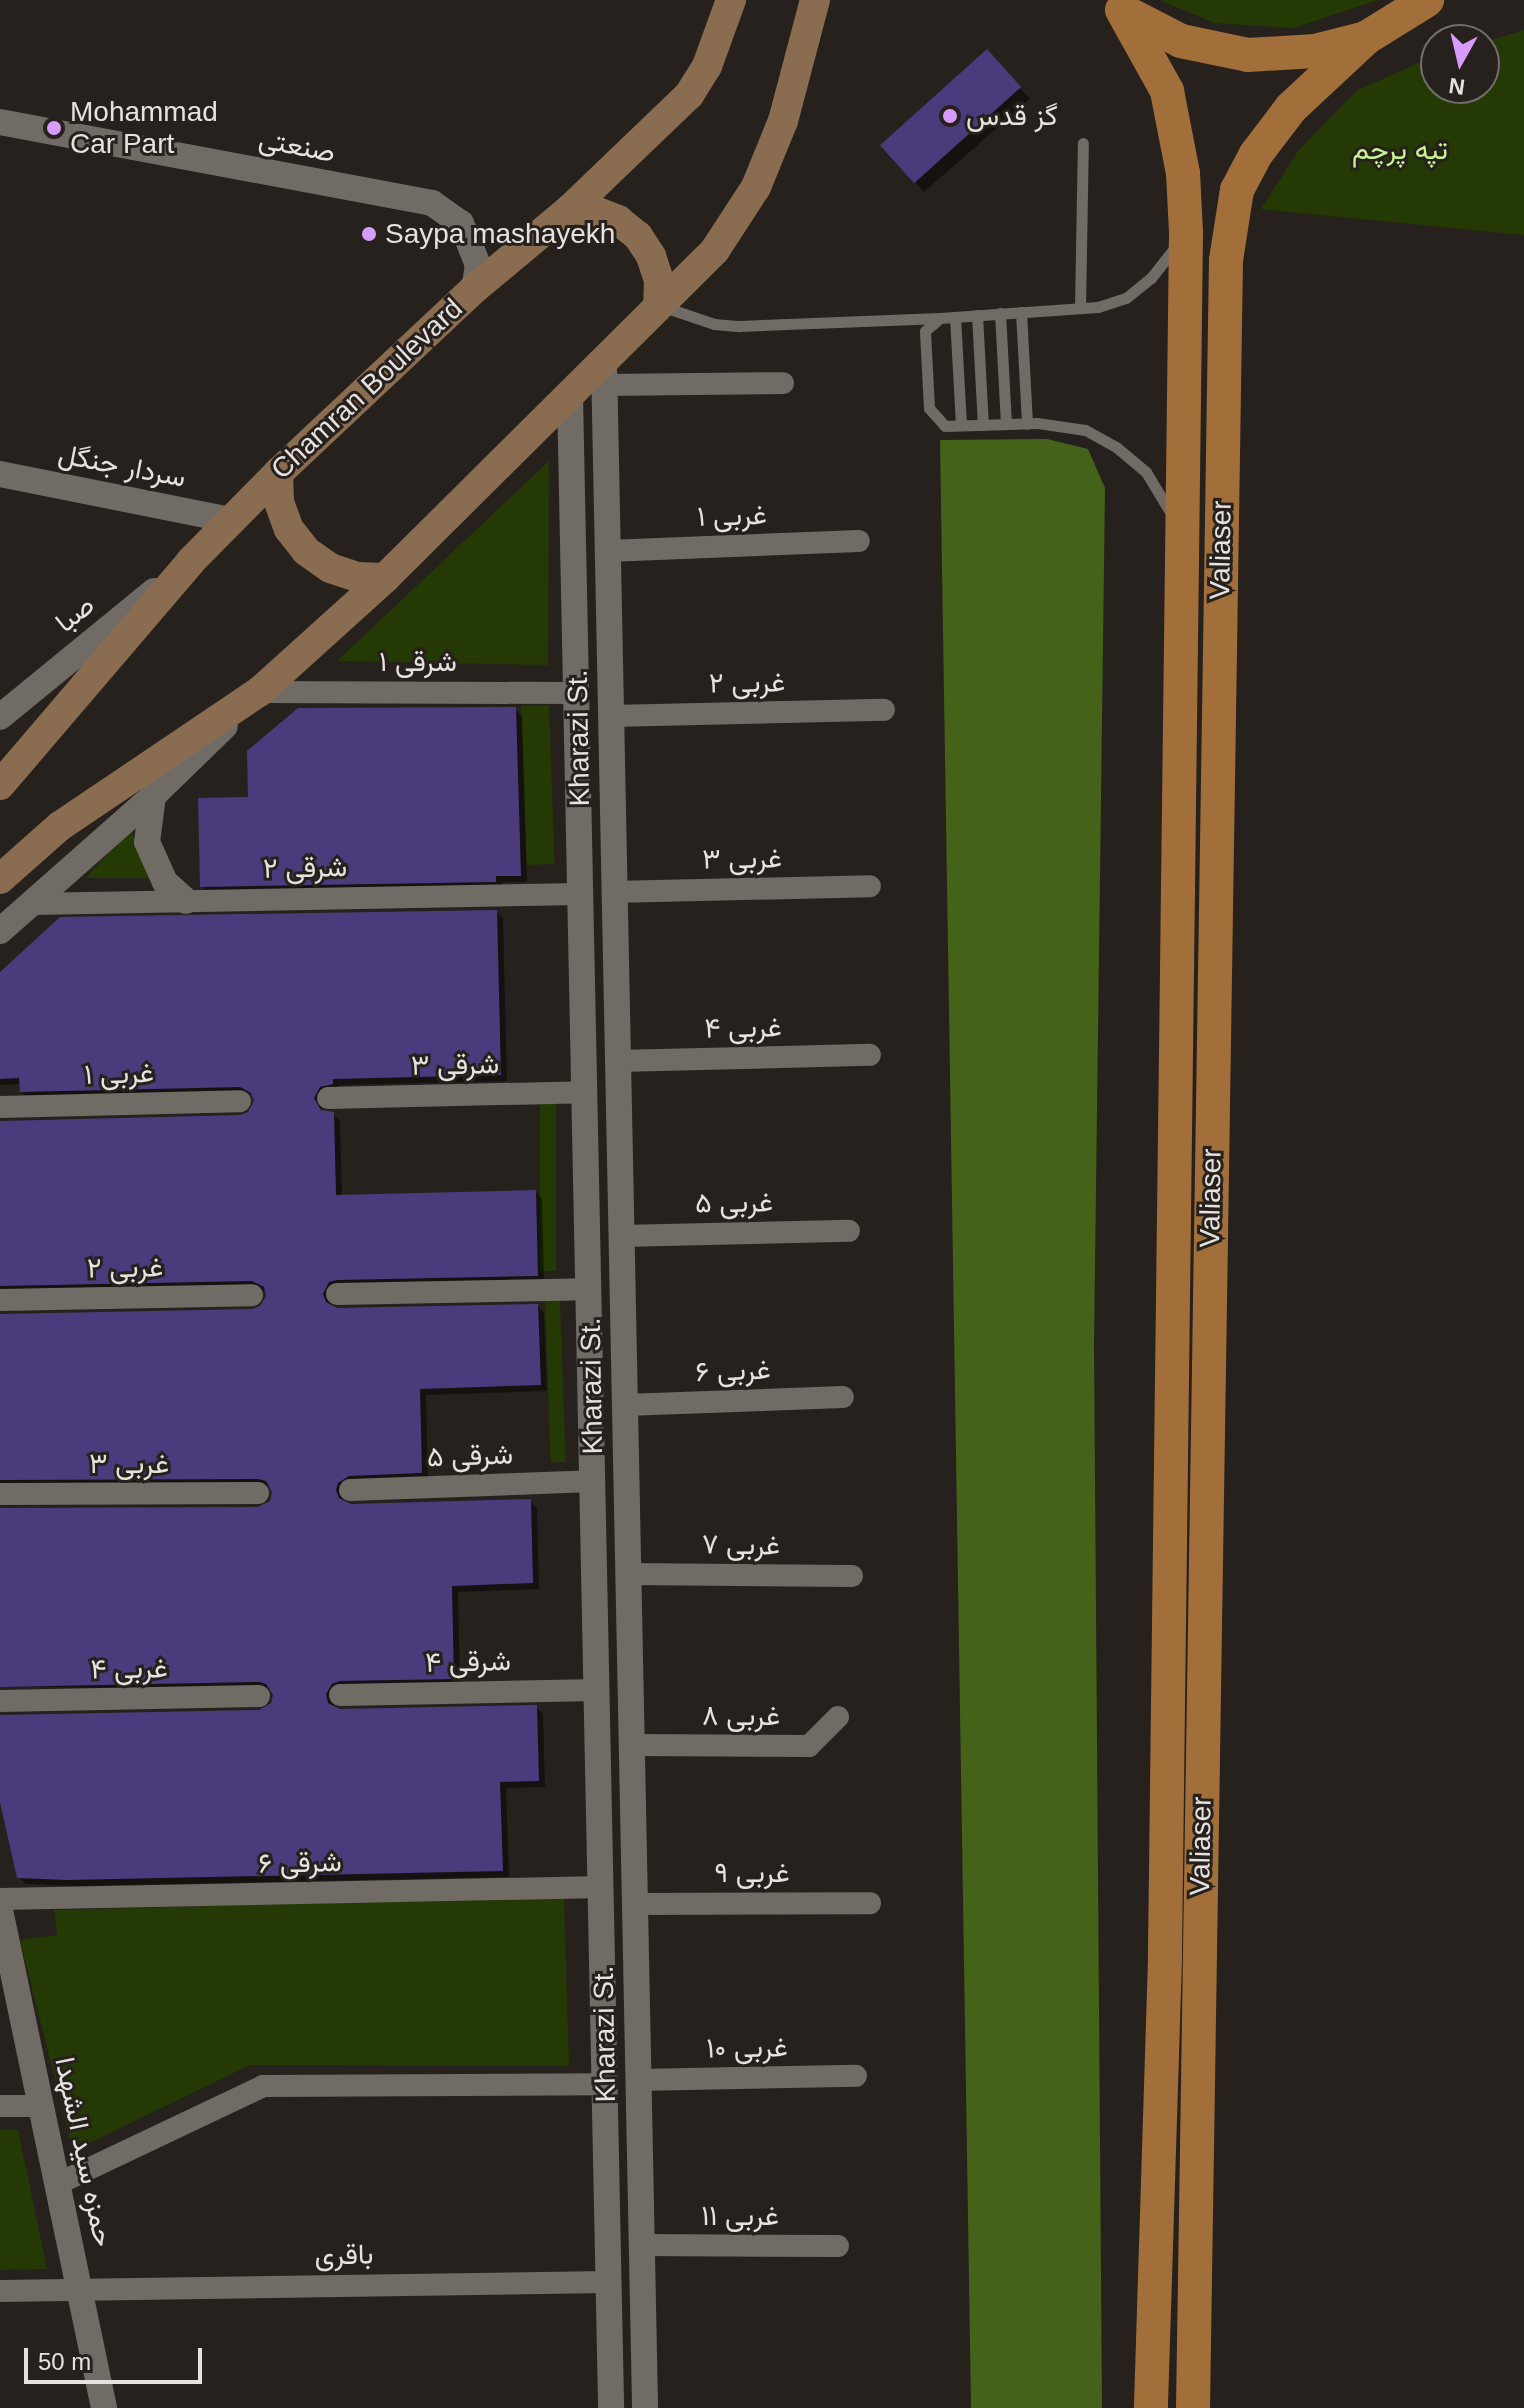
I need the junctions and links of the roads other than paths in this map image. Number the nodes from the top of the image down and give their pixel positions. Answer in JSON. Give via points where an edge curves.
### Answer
{"nodes":[{"id":1,"x":731,"y":0,"type":"edge"},
{"id":2,"x":815,"y":0,"type":"edge"},
{"id":3,"x":1427,"y":0,"type":"edge"},
{"id":4,"x":1457,"y":0,"type":"edge"},
{"id":5,"x":1116,"y":5,"type":"edge"},
{"id":6,"x":1378,"y":32,"type":"junction"},
{"id":7,"x":0,"y":122,"type":"edge"},
{"id":8,"x":1083,"y":143,"type":"dead end"},
{"id":9,"x":570,"y":209,"type":"junction"},
{"id":10,"x":1186,"y":233,"type":"junction"},
{"id":11,"x":474,"y":289,"type":"junction"},
{"id":12,"x":658,"y":305,"type":"junction"},
{"id":13,"x":1080,"y":308,"type":"junction"},
{"id":14,"x":1021,"y":312,"type":"junction"},
{"id":15,"x":1000,"y":313,"type":"junction"},
{"id":16,"x":977,"y":315,"type":"junction"},
{"id":17,"x":955,"y":317,"type":"junction"},
{"id":18,"x":940,"y":318,"type":"junction"},
{"id":19,"x":604,"y":374,"type":"junction"},
{"id":20,"x":783,"y":383,"type":"dead end"},
{"id":21,"x":570,"y":395,"type":"junction"},
{"id":22,"x":1006,"y":424,"type":"junction"},
{"id":23,"x":1027,"y":424,"type":"junction"},
{"id":24,"x":961,"y":425,"type":"junction"},
{"id":25,"x":983,"y":425,"type":"junction"},
{"id":26,"x":278,"y":473,"type":"junction"},
{"id":27,"x":0,"y":474,"type":"edge"},
{"id":28,"x":231,"y":520,"type":"junction"},
{"id":29,"x":1183,"y":533,"type":"junction"},
{"id":30,"x":859,"y":541,"type":"dead end"},
{"id":31,"x":608,"y":551,"type":"junction"},
{"id":32,"x":191,"y":561,"type":"junction"},
{"id":33,"x":385,"y":578,"type":"junction"},
{"id":34,"x":259,"y":692,"type":"junction"},
{"id":35,"x":576,"y":693,"type":"junction"},
{"id":36,"x":884,"y":710,"type":"dead end"},
{"id":37,"x":611,"y":716,"type":"junction"},
{"id":38,"x":0,"y":717,"type":"edge"},
{"id":39,"x":0,"y":785,"type":"edge"},
{"id":40,"x":153,"y":796,"type":"junction"},
{"id":41,"x":0,"y":879,"type":"edge"},
{"id":42,"x":870,"y":886,"type":"dead end"},
{"id":43,"x":614,"y":892,"type":"junction"},
{"id":44,"x":580,"y":894,"type":"junction"},
{"id":45,"x":186,"y":901,"type":"junction"},
{"id":46,"x":31,"y":904,"type":"junction"},
{"id":47,"x":0,"y":931,"type":"edge"},
{"id":48,"x":870,"y":1055,"type":"dead end"},
{"id":49,"x":618,"y":1061,"type":"junction"},
{"id":50,"x":585,"y":1092,"type":"junction"},
{"id":51,"x":328,"y":1098,"type":"dead end"},
{"id":52,"x":240,"y":1101,"type":"dead end"},
{"id":53,"x":0,"y":1107,"type":"edge"},
{"id":54,"x":849,"y":1231,"type":"dead end"},
{"id":55,"x":621,"y":1236,"type":"junction"},
{"id":56,"x":588,"y":1289,"type":"junction"},
{"id":57,"x":337,"y":1294,"type":"dead end"},
{"id":58,"x":252,"y":1295,"type":"dead end"},
{"id":59,"x":0,"y":1300,"type":"edge"},
{"id":60,"x":590,"y":1389,"type":"junction"},
{"id":61,"x":624,"y":1396,"type":"junction"},
{"id":62,"x":843,"y":1397,"type":"dead end"},
{"id":63,"x":592,"y":1481,"type":"junction"},
{"id":64,"x":350,"y":1490,"type":"dead end"},
{"id":65,"x":258,"y":1493,"type":"dead end"},
{"id":66,"x":0,"y":1494,"type":"edge"},
{"id":67,"x":628,"y":1574,"type":"junction"},
{"id":68,"x":852,"y":1576,"type":"dead end"},
{"id":69,"x":597,"y":1690,"type":"junction"},
{"id":70,"x":340,"y":1695,"type":"dead end"},
{"id":71,"x":259,"y":1696,"type":"dead end"},
{"id":72,"x":0,"y":1701,"type":"edge"},
{"id":73,"x":838,"y":1717,"type":"dead end"},
{"id":74,"x":632,"y":1745,"type":"junction"},
{"id":75,"x":598,"y":1785,"type":"junction"},
{"id":76,"x":632,"y":1785,"type":"junction"},
{"id":77,"x":601,"y":1887,"type":"junction"},
{"id":78,"x":0,"y":1899,"type":"edge"},
{"id":79,"x":870,"y":1903,"type":"dead end"},
{"id":80,"x":635,"y":1904,"type":"junction"},
{"id":81,"x":0,"y":1910,"type":"edge"},
{"id":82,"x":856,"y":2076,"type":"dead end"},
{"id":83,"x":638,"y":2080,"type":"junction"},
{"id":84,"x":604,"y":2084,"type":"junction"},
{"id":85,"x":0,"y":2106,"type":"edge"},
{"id":86,"x":41,"y":2106,"type":"junction"},
{"id":87,"x":57,"y":2184,"type":"junction"},
{"id":88,"x":642,"y":2245,"type":"junction"},
{"id":89,"x":838,"y":2246,"type":"dead end"},
{"id":90,"x":609,"y":2282,"type":"junction"},
{"id":91,"x":79,"y":2289,"type":"junction"},
{"id":92,"x":0,"y":2291,"type":"edge"},
{"id":93,"x":104,"y":2408,"type":"edge"},
{"id":94,"x":611,"y":2408,"type":"edge"},
{"id":95,"x":645,"y":2408,"type":"edge"},
{"id":96,"x":1151,"y":2408,"type":"edge"},
{"id":97,"x":1193,"y":2408,"type":"edge"}],
"edges":[{"from":1,"to":9,"type":"main road","name":"Chamran Boulevard","via":[[707,66],[689,95]]},
{"from":2,"to":12,"type":"main road","via":[[783,121],[756,187],[715,250]]},
{"from":3,"to":6,"type":"main road"},
{"from":4,"to":6,"type":"main road"},
{"from":5,"to":6,"type":"main road","via":[[1181,41],[1248,55],[1315,51]]},
{"from":5,"to":10,"type":"main road","name":"Valiaser","via":[[1167,91],[1183,173]]},
{"from":6,"to":97,"type":"main road","name":"Valiaser","via":[[1291,108],[1256,154],[1237,190],[1226,260]]},
{"from":7,"to":11,"type":"street","name":"صنعتی","via":[[432,203],[461,223],[478,265]]},
{"from":8,"to":13,"type":"lane"},
{"from":9,"to":11,"type":"main road","name":"Chamran Boulevard"},
{"from":9,"to":12,"type":"main road","via":[[618,220],[638,236],[659,281]]},
{"from":10,"to":13,"type":"lane","via":[[1151,278],[1126,298]]},
{"from":10,"to":29,"type":"main road","name":"Valiaser"},
{"from":11,"to":26,"type":"main road","name":"Chamran Boulevard"},
{"from":12,"to":18,"type":"lane","via":[[714,324],[739,326]]},
{"from":12,"to":19,"type":"main road"},
{"from":13,"to":14,"type":"lane"},
{"from":14,"to":15,"type":"lane"},
{"from":14,"to":23,"type":"lane"},
{"from":15,"to":16,"type":"lane"},
{"from":15,"to":22,"type":"lane"},
{"from":16,"to":17,"type":"lane"},
{"from":16,"to":25,"type":"lane"},
{"from":17,"to":18,"type":"lane"},
{"from":17,"to":24,"type":"lane"},
{"from":18,"to":24,"type":"lane","via":[[925,331],[929,408],[945,426]]},
{"from":19,"to":20,"type":"street"},
{"from":19,"to":21,"type":"main road"},
{"from":19,"to":31,"type":"street","name":"Kharazi St."},
{"from":21,"to":33,"type":"main road"},
{"from":21,"to":35,"type":"street","name":"Kharazi St."},
{"from":22,"to":23,"type":"lane"},
{"from":22,"to":25,"type":"lane"},
{"from":23,"to":29,"type":"lane","via":[[1085,430],[1116,447],[1146,472]]},
{"from":24,"to":25,"type":"lane"},
{"from":26,"to":28,"type":"main road","name":"Chamran Boulevard"},
{"from":26,"to":33,"type":"main road","via":[[279,502],[289,529],[306,551],[330,568],[357,577]]},
{"from":27,"to":28,"type":"street","name":"سردار جنگل"},
{"from":28,"to":32,"type":"main road","name":"Chamran Boulevard"},
{"from":29,"to":96,"type":"main road","name":"Valiaser","via":[[1165,1959]]},
{"from":30,"to":31,"type":"street","name":"۱ غربی"},
{"from":31,"to":37,"type":"street","name":"Kharazi St."},
{"from":32,"to":38,"type":"street","name":"صبا"},
{"from":32,"to":39,"type":"main road","name":"Chamran Boulevard"},
{"from":33,"to":34,"type":"main road"},
{"from":34,"to":35,"type":"street","name":"۱ شرقی"},
{"from":34,"to":40,"type":"street"},
{"from":34,"to":41,"type":"main road","via":[[93,802]]},
{"from":35,"to":44,"type":"street","name":"Kharazi St."},
{"from":36,"to":37,"type":"street","name":"۲ غربی"},
{"from":37,"to":43,"type":"street","name":"Kharazi St."},
{"from":40,"to":45,"type":"street","via":[[147,842],[165,882]]},
{"from":40,"to":46,"type":"street"},
{"from":42,"to":43,"type":"street","name":"۳ غربی"},
{"from":43,"to":49,"type":"street","name":"Kharazi St."},
{"from":44,"to":45,"type":"street","name":"۲ شرقی"},
{"from":44,"to":50,"type":"street","name":"Kharazi St."},
{"from":45,"to":46,"type":"street","name":"۲ شرقی"},
{"from":46,"to":47,"type":"street"},
{"from":48,"to":49,"type":"street","name":"۴ غربی"},
{"from":49,"to":55,"type":"street","name":"Kharazi St."},
{"from":50,"to":51,"type":"street","name":"۳ شرقی"},
{"from":50,"to":56,"type":"street","name":"Kharazi St."},
{"from":52,"to":53,"type":"street","name":"۱ غربی"},
{"from":54,"to":55,"type":"street","name":"۵ غربی"},
{"from":55,"to":61,"type":"street","name":"Kharazi St."},
{"from":56,"to":57,"type":"street"},
{"from":56,"to":60,"type":"street","name":"Kharazi St."},
{"from":58,"to":59,"type":"street","name":"۲ غربی"},
{"from":60,"to":61,"type":"street"},
{"from":60,"to":63,"type":"street","name":"Kharazi St."},
{"from":61,"to":62,"type":"street","name":"۶ غربی"},
{"from":61,"to":67,"type":"street","name":"Kharazi St."},
{"from":63,"to":64,"type":"street","name":"۵ شرقی"},
{"from":63,"to":69,"type":"street","name":"Kharazi St."},
{"from":65,"to":66,"type":"street","name":"۳ غربی"},
{"from":67,"to":68,"type":"street","name":"۷ غربی"},
{"from":67,"to":74,"type":"street","name":"Kharazi St."},
{"from":69,"to":70,"type":"street","name":"۴ شرقی"},
{"from":69,"to":75,"type":"street","name":"Kharazi St."},
{"from":71,"to":72,"type":"street","name":"۴ غربی"},
{"from":73,"to":74,"type":"street","name":"۸ غربی","via":[[809,1746]]},
{"from":74,"to":76,"type":"street","name":"Kharazi St."},
{"from":75,"to":76,"type":"street"},
{"from":75,"to":77,"type":"street","name":"Kharazi St."},
{"from":76,"to":80,"type":"street","name":"Kharazi St."},
{"from":77,"to":78,"type":"street","name":"۶ شرقی"},
{"from":77,"to":84,"type":"street","name":"Kharazi St."},
{"from":79,"to":80,"type":"street","name":"۹ غربی"},
{"from":80,"to":83,"type":"street","name":"Kharazi St."},
{"from":81,"to":86,"type":"street","name":"حمزه سید الشهدا"},
{"from":82,"to":83,"type":"street","name":"۱۰ غربی"},
{"from":83,"to":88,"type":"street","name":"Kharazi St."},
{"from":84,"to":87,"type":"street","via":[[263,2086]]},
{"from":84,"to":90,"type":"street","name":"Kharazi St."},
{"from":85,"to":86,"type":"street"},
{"from":86,"to":87,"type":"street","name":"حمزه سید الشهدا"},
{"from":87,"to":91,"type":"street","name":"حمزه سید الشهدا"},
{"from":88,"to":89,"type":"street","name":"۱۱ غربی"},
{"from":88,"to":95,"type":"street","name":"Kharazi St."},
{"from":90,"to":91,"type":"street","name":"باقری"},
{"from":90,"to":94,"type":"street","name":"Kharazi St."},
{"from":91,"to":92,"type":"street","name":"باقری"},
{"from":91,"to":93,"type":"street","name":"حمزه سید الشهدا"}]}
